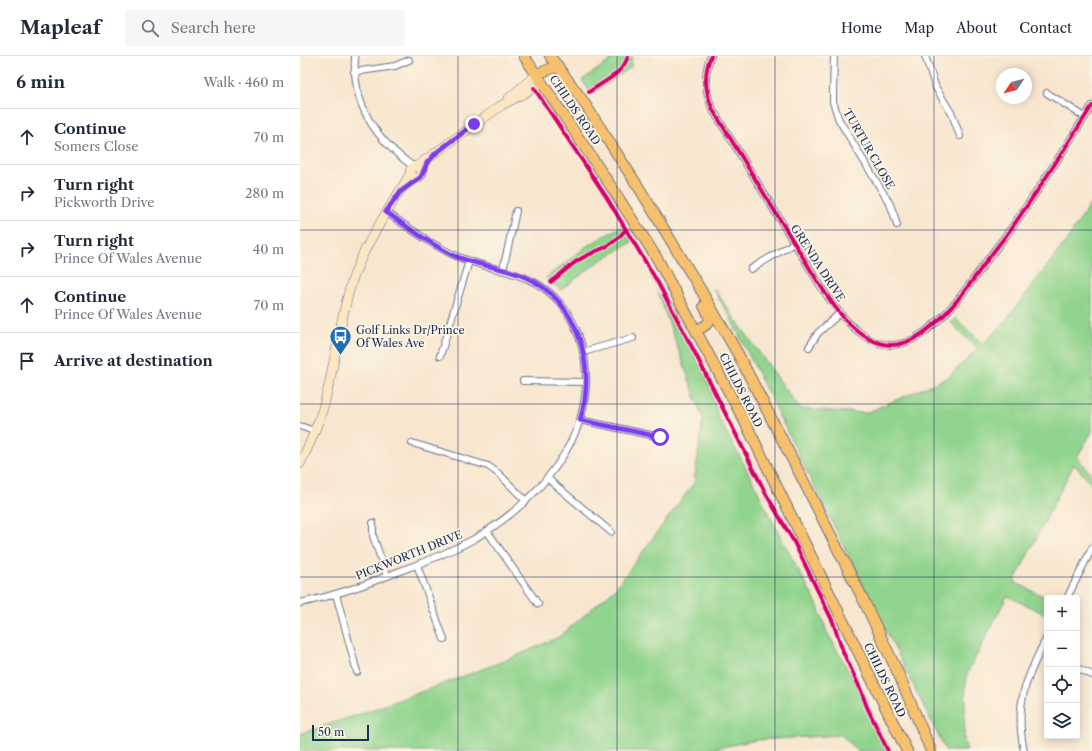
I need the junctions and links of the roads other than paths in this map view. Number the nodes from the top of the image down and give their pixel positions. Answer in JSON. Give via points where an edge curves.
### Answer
{"nodes":[{"id":1,"x":355,"y":56,"type":"edge"},
{"id":2,"x":524,"y":56,"type":"edge"},
{"id":3,"x":550,"y":56,"type":"edge"},
{"id":4,"x":711,"y":56,"type":"edge"},
{"id":5,"x":834,"y":56,"type":"edge"},
{"id":6,"x":925,"y":56,"type":"edge"},
{"id":7,"x":409,"y":60,"type":"dead end"},
{"id":8,"x":558,"y":66,"type":"junction"},
{"id":9,"x":354,"y":72,"type":"junction"},
{"id":10,"x":539,"y":78,"type":"junction"},
{"id":11,"x":1047,"y":93,"type":"dead end"},
{"id":12,"x":1092,"y":106,"type":"edge"},
{"id":13,"x":1085,"y":117,"type":"junction"},
{"id":14,"x":960,"y":136,"type":"dead end"},
{"id":15,"x":415,"y":171,"type":"junction"},
{"id":16,"x":516,"y":211,"type":"dead end"},
{"id":17,"x":386,"y":212,"type":"junction"},
{"id":18,"x":659,"y":221,"type":"junction"},
{"id":19,"x":897,"y":225,"type":"dead end"},
{"id":20,"x":794,"y":243,"type":"junction"},
{"id":21,"x":469,"y":261,"type":"junction"},
{"id":22,"x":504,"y":270,"type":"junction"},
{"id":23,"x":751,"y":270,"type":"dead end"},
{"id":24,"x":840,"y":313,"type":"junction"},
{"id":25,"x":696,"y":330,"type":"junction"},
{"id":26,"x":633,"y":338,"type":"dead end"},
{"id":27,"x":809,"y":347,"type":"dead end"},
{"id":28,"x":584,"y":352,"type":"junction"},
{"id":29,"x":440,"y":356,"type":"dead end"},
{"id":30,"x":523,"y":381,"type":"dead end"},
{"id":31,"x":586,"y":382,"type":"junction"},
{"id":32,"x":580,"y":420,"type":"junction"},
{"id":33,"x":300,"y":426,"type":"edge"},
{"id":34,"x":314,"y":431,"type":"junction"},
{"id":35,"x":660,"y":437,"type":"dead end"},
{"id":36,"x":412,"y":443,"type":"dead end"},
{"id":37,"x":300,"y":464,"type":"edge"},
{"id":38,"x":546,"y":478,"type":"junction"},
{"id":39,"x":526,"y":501,"type":"junction"},
{"id":40,"x":373,"y":524,"type":"dead end"},
{"id":41,"x":487,"y":531,"type":"junction"},
{"id":42,"x":610,"y":532,"type":"dead end"},
{"id":43,"x":1092,"y":548,"type":"edge"},
{"id":44,"x":417,"y":565,"type":"junction"},
{"id":45,"x":387,"y":576,"type":"junction"},
{"id":46,"x":336,"y":594,"type":"junction"},
{"id":47,"x":1068,"y":595,"type":"edge"},
{"id":48,"x":300,"y":603,"type":"edge"},
{"id":49,"x":538,"y":604,"type":"dead end"},
{"id":50,"x":444,"y":638,"type":"dead end"},
{"id":51,"x":1044,"y":643,"type":"edge"},
{"id":52,"x":1041,"y":649,"type":"junction"},
{"id":53,"x":1044,"y":650,"type":"edge"},
{"id":54,"x":1080,"y":669,"type":"edge"},
{"id":55,"x":357,"y":672,"type":"dead end"},
{"id":56,"x":1092,"y":675,"type":"edge"},
{"id":57,"x":907,"y":751,"type":"edge"},
{"id":58,"x":931,"y":751,"type":"edge"},
{"id":59,"x":1024,"y":751,"type":"edge"}],
"edges":[{"from":1,"to":9,"type":"street"},
{"from":2,"to":10,"type":"main road","name":"CHILDS ROAD"},
{"from":3,"to":8,"type":"main road","name":"CHILDS ROAD"},
{"from":4,"to":20,"type":"street","name":"GRENDA DRIVE","via":[[705,84],[711,106]]},
{"from":5,"to":19,"type":"street","name":"TURTUR CLOSE","via":[[832,93],[839,120],[890,204]]},
{"from":6,"to":14,"type":"street","via":[[936,88],[952,114]]},
{"from":7,"to":9,"type":"street","via":[[395,66]]},
{"from":8,"to":10,"type":"main road"},
{"from":8,"to":18,"type":"main road","name":"CHILDS ROAD","via":[[605,133]]},
{"from":9,"to":15,"type":"street","via":[[357,91],[366,115],[379,136]]},
{"from":10,"to":15,"type":"street","via":[[518,89],[502,105],[424,160]]},
{"from":10,"to":25,"type":"main road","name":"CHILDS ROAD","via":[[658,260]]},
{"from":11,"to":13,"type":"street"},
{"from":12,"to":13,"type":"street","name":"GRENDA DRIVE"},
{"from":13,"to":24,"type":"street","name":"GRENDA DRIVE","via":[[1023,212],[960,296],[932,325],[905,342],[882,344],[861,334]]},
{"from":15,"to":17,"type":"street"},
{"from":16,"to":22,"type":"street"},
{"from":17,"to":21,"type":"street","name":"PICKWORTH DRIVE","via":[[444,251]]},
{"from":17,"to":34,"type":"street","via":[[370,239],[354,276],[323,408]]},
{"from":18,"to":25,"type":"main road","via":[[709,316],[710,321],[707,325]]},
{"from":18,"to":58,"type":"main road","name":"CHILDS ROAD","via":[[738,354],[804,480],[889,653]]},
{"from":20,"to":23,"type":"street"},
{"from":20,"to":24,"type":"street","name":"GRENDA DRIVE"},
{"from":21,"to":22,"type":"street","name":"PICKWORTH DRIVE"},
{"from":21,"to":29,"type":"street"},
{"from":22,"to":28,"type":"street","name":"PICKWORTH DRIVE","via":[[526,277],[550,292],[571,319]]},
{"from":24,"to":27,"type":"street","via":[[818,333]]},
{"from":25,"to":57,"type":"main road","name":"CHILDS ROAD","via":[[745,422]]},
{"from":26,"to":28,"type":"street"},
{"from":28,"to":31,"type":"street","name":"PICKWORTH DRIVE"},
{"from":30,"to":31,"type":"street"},
{"from":31,"to":32,"type":"street","name":"PICKWORTH DRIVE","via":[[585,402]]},
{"from":32,"to":35,"type":"street"},
{"from":32,"to":38,"type":"street","name":"PICKWORTH DRIVE","via":[[568,449]]},
{"from":33,"to":34,"type":"street"},
{"from":34,"to":37,"type":"street"},
{"from":36,"to":39,"type":"street","via":[[488,466]]},
{"from":38,"to":39,"type":"street","name":"PICKWORTH DRIVE"},
{"from":38,"to":42,"type":"street"},
{"from":39,"to":41,"type":"street","name":"PICKWORTH DRIVE"},
{"from":40,"to":45,"type":"street","via":[[373,536]]},
{"from":41,"to":44,"type":"street","name":"PICKWORTH DRIVE"},
{"from":41,"to":49,"type":"street"},
{"from":43,"to":47,"type":"street"},
{"from":44,"to":45,"type":"street","name":"PICKWORTH DRIVE"},
{"from":44,"to":50,"type":"street"},
{"from":45,"to":46,"type":"street","name":"PICKWORTH DRIVE"},
{"from":46,"to":48,"type":"street","name":"PICKWORTH DRIVE"},
{"from":46,"to":55,"type":"street"},
{"from":51,"to":52,"type":"street"},
{"from":52,"to":53,"type":"street"},
{"from":52,"to":59,"type":"street","via":[[1029,674],[1022,701],[1020,726]]},
{"from":54,"to":56,"type":"street"}]}
